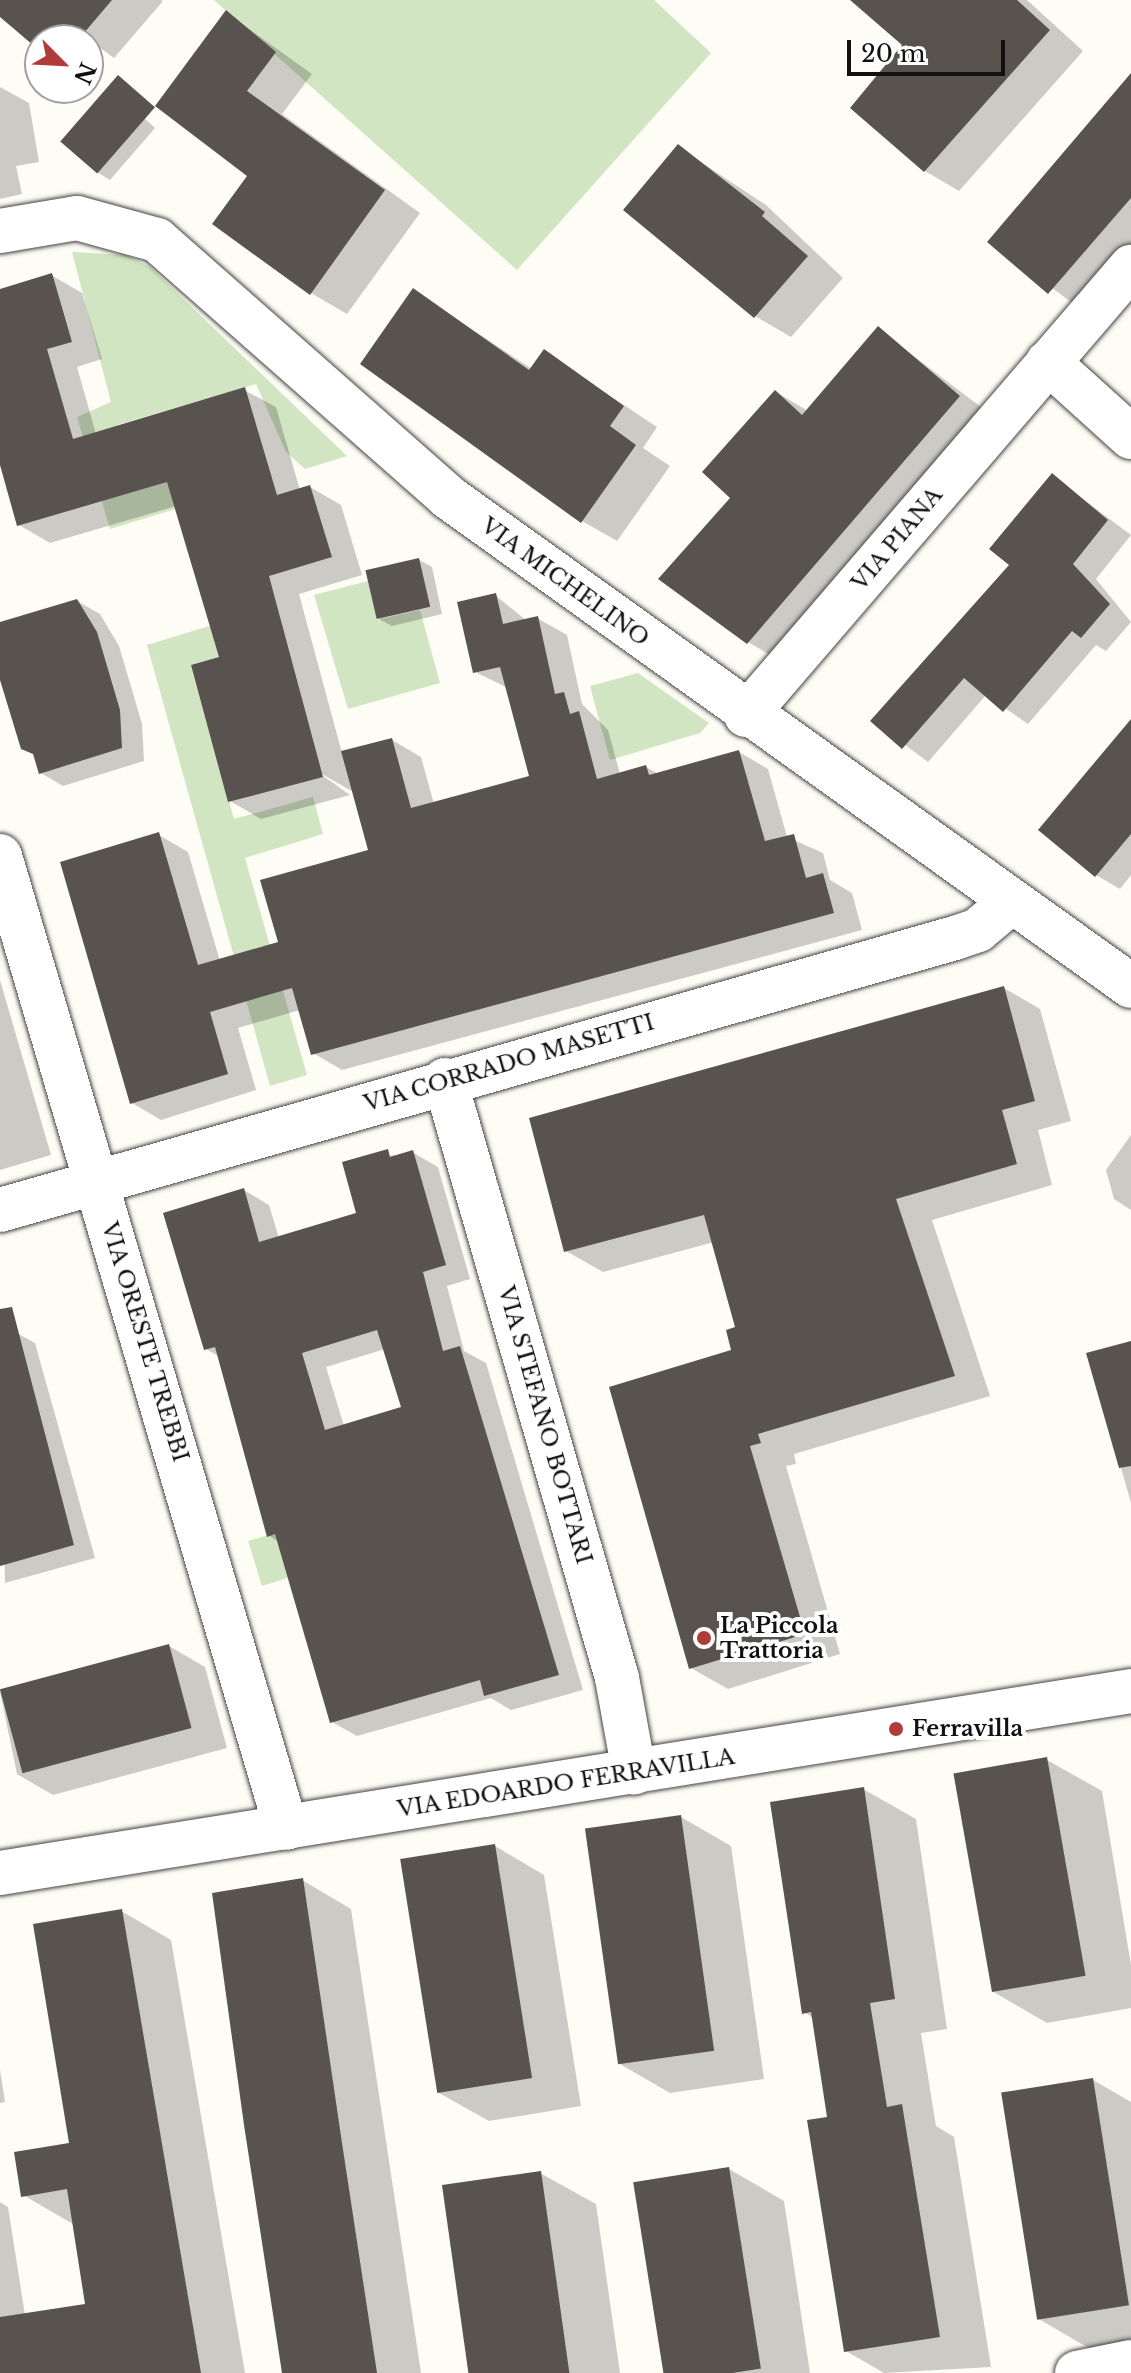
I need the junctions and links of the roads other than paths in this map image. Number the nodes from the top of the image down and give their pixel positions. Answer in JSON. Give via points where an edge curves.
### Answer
{"nodes":[{"id":1,"x":0,"y":231,"type":"edge"},
{"id":2,"x":1131,"y":267,"type":"edge"},
{"id":3,"x":1048,"y":362,"type":"junction"},
{"id":4,"x":1131,"y":437,"type":"edge"},
{"id":5,"x":746,"y":715,"type":"junction"},
{"id":6,"x":0,"y":856,"type":"edge"},
{"id":7,"x":1010,"y":903,"type":"junction"},
{"id":8,"x":1131,"y":986,"type":"edge"},
{"id":9,"x":445,"y":1080,"type":"junction"},
{"id":10,"x":96,"y":1181,"type":"junction"},
{"id":11,"x":0,"y":1210,"type":"edge"},
{"id":12,"x":1131,"y":1691,"type":"edge"},
{"id":13,"x":634,"y":1772,"type":"junction"},
{"id":14,"x":286,"y":1828,"type":"junction"},
{"id":15,"x":0,"y":1873,"type":"edge"},
{"id":16,"x":1131,"y":2362,"type":"edge"},
{"id":17,"x":1077,"y":2373,"type":"edge"}],
"edges":[{"from":1,"to":5,"type":"street","name":"VIA MICHELINO","via":[[77,218],[157,240],[409,465]]},
{"from":2,"to":3,"type":"street","name":"VIA PIANA"},
{"from":3,"to":4,"type":"street"},
{"from":3,"to":5,"type":"street","name":"VIA PIANA"},
{"from":5,"to":7,"type":"street","name":"VIA MICHELINO"},
{"from":6,"to":10,"type":"street","name":"VIA ORESTE TREBBI"},
{"from":7,"to":8,"type":"street","name":"VIA MICHELINO"},
{"from":7,"to":9,"type":"street","name":"VIA CORRADO MASETTI","via":[[978,930],[955,938]]},
{"from":9,"to":10,"type":"street","name":"VIA CORRADO MASETTI"},
{"from":9,"to":13,"type":"street","name":"VIA STEFANO BOTTARI","via":[[617,1678]]},
{"from":10,"to":11,"type":"street","name":"VIA CORRADO MASETTI"},
{"from":10,"to":14,"type":"street","name":"VIA ORESTE TREBBI"},
{"from":12,"to":13,"type":"street","name":"VIA EDOARDO FERRAVILLA"},
{"from":13,"to":14,"type":"street","name":"VIA EDOARDO FERRAVILLA"},
{"from":14,"to":15,"type":"street","name":"VIA EDOARDO FERRAVILLA"},
{"from":16,"to":17,"type":"street"}]}
